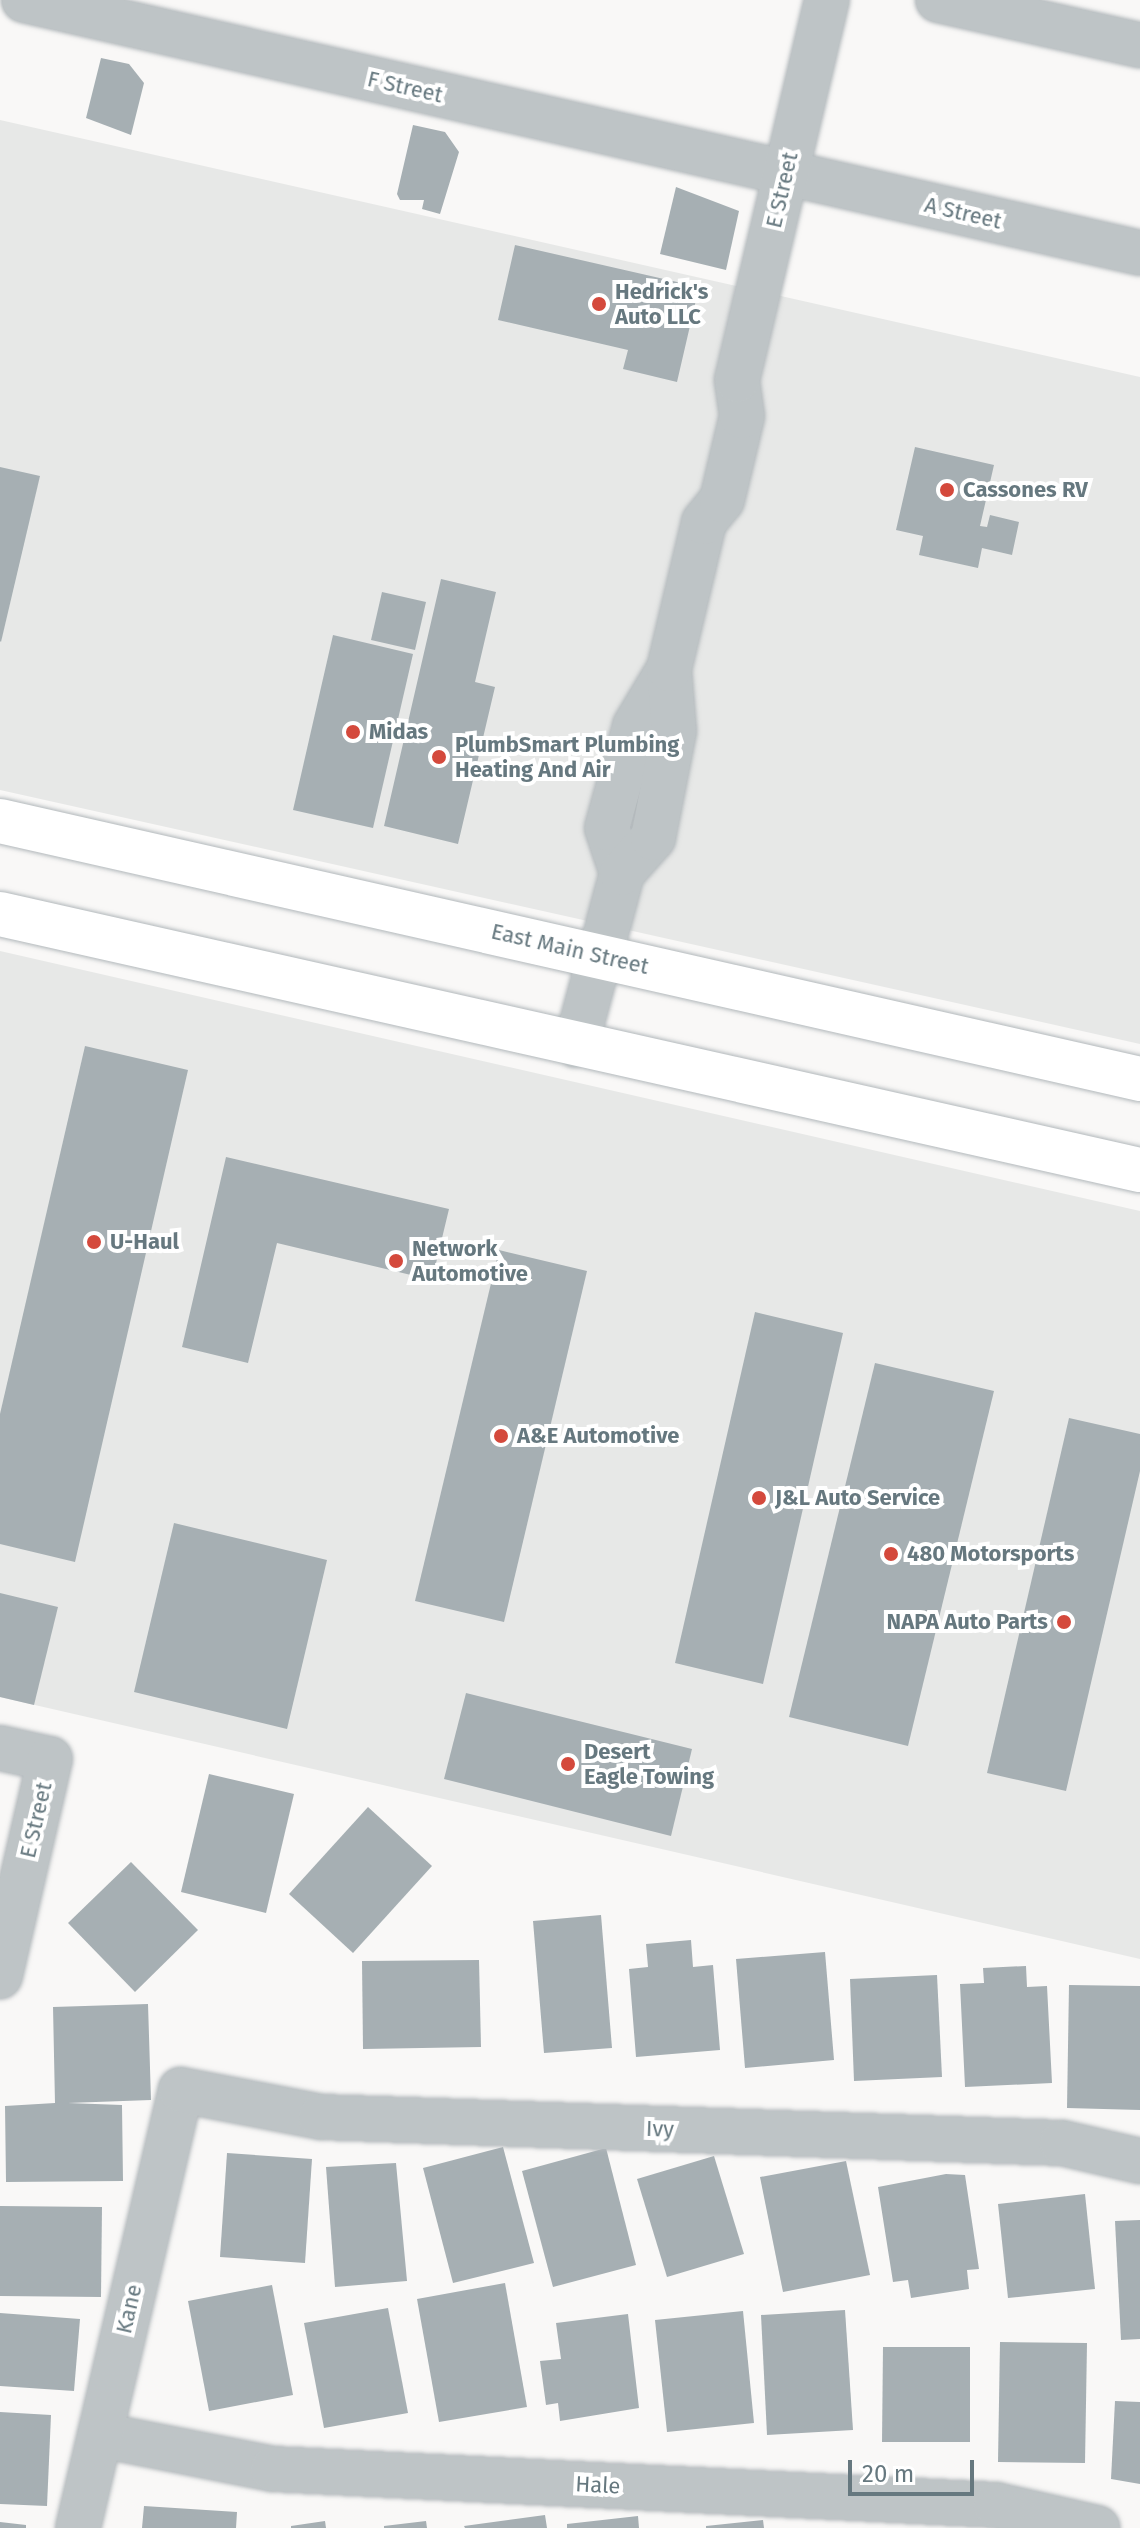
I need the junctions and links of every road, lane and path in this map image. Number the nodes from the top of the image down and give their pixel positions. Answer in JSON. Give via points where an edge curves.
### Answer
{"nodes":[{"id":1,"x":24,"y":0,"type":"edge"},
{"id":2,"x":827,"y":0,"type":"edge"},
{"id":3,"x":938,"y":0,"type":"edge"},
{"id":4,"x":1140,"y":45,"type":"edge"},
{"id":5,"x":786,"y":173,"type":"junction"},
{"id":6,"x":1140,"y":253,"type":"edge"},
{"id":7,"x":0,"y":821,"type":"edge"},
{"id":8,"x":0,"y":914,"type":"edge"},
{"id":9,"x":598,"y":956,"type":"junction"},
{"id":10,"x":576,"y":1045,"type":"junction"},
{"id":11,"x":1140,"y":1079,"type":"edge"},
{"id":12,"x":1140,"y":1170,"type":"edge"},
{"id":13,"x":0,"y":1748,"type":"edge"},
{"id":14,"x":0,"y":1976,"type":"edge"},
{"id":15,"x":181,"y":2090,"type":"joint"},
{"id":16,"x":1140,"y":2161,"type":"edge"},
{"id":17,"x":100,"y":2435,"type":"junction"},
{"id":18,"x":78,"y":2528,"type":"edge"},
{"id":19,"x":1097,"y":2528,"type":"edge"}],
"edges":[{"from":1,"to":5,"type":"lane","name":"F Street"},
{"from":2,"to":5,"type":"lane","name":"E Street"},
{"from":3,"to":4,"type":"lane"},
{"from":5,"to":6,"type":"lane","name":"A Street"},
{"from":5,"to":9,"type":"lane","name":"E Street","via":[[737,380],[712,421],[695,495],[704,522],[669,669],[635,726],[607,828],[622,873]]},
{"from":7,"to":9,"type":"main road","name":"East Main Street"},
{"from":8,"to":10,"type":"main road"},
{"from":9,"to":10,"type":"lane","name":"E Street"},
{"from":9,"to":11,"type":"main road","name":"East Main Street"},
{"from":10,"to":12,"type":"main road"},
{"from":13,"to":14,"type":"lane","name":"E Street","via":[[50,1759]]},
{"from":15,"to":16,"type":"lane","name":"Ivy","via":[[321,2117],[1062,2143]]},
{"from":15,"to":17,"type":"lane","name":"Kane"},
{"from":17,"to":18,"type":"lane","name":"Kane"},
{"from":17,"to":19,"type":"lane","name":"Hale","via":[[273,2469],[996,2505]]}]}
